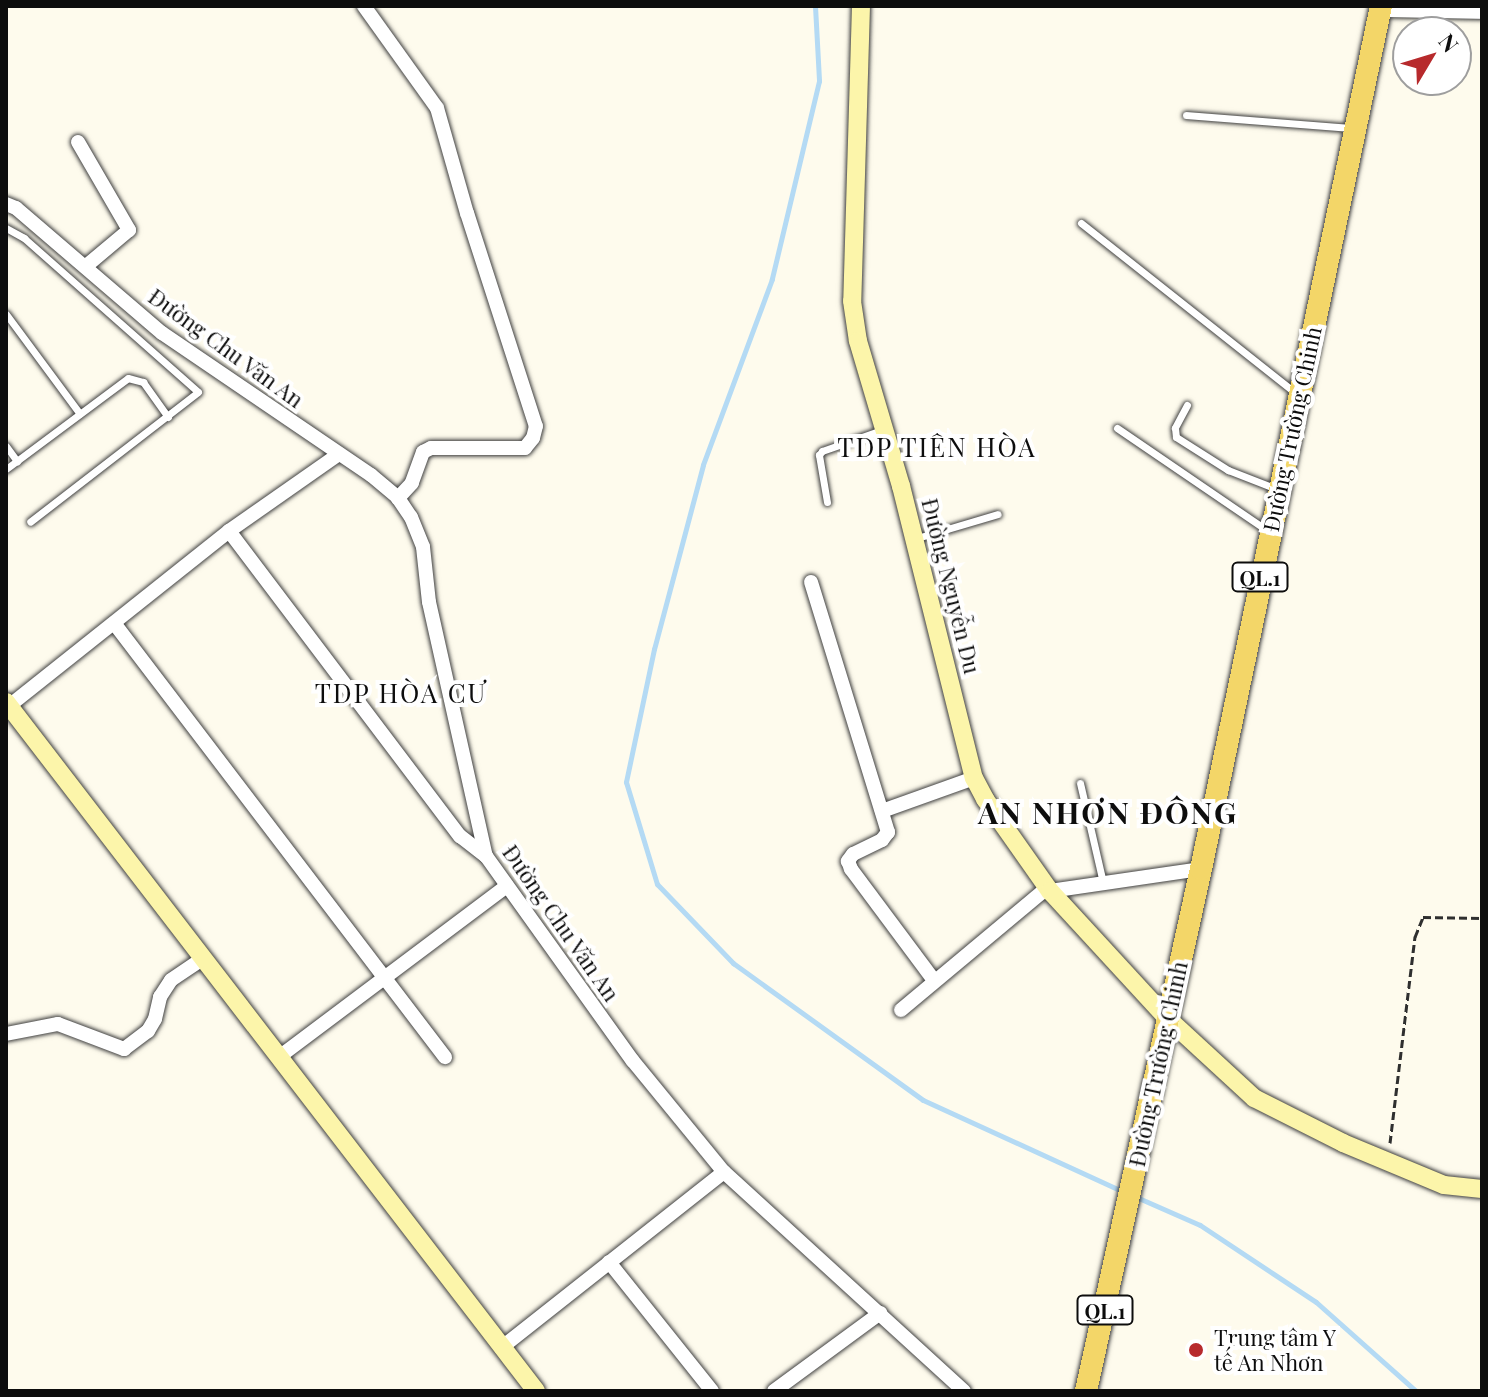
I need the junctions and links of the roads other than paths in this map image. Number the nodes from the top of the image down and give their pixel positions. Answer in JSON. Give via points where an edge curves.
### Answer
{"nodes":[{"id":1,"x":364,"y":6,"type":"edge"},
{"id":2,"x":861,"y":6,"type":"edge"},
{"id":3,"x":1381,"y":8,"type":"edge"},
{"id":4,"x":1482,"y":12,"type":"edge"},
{"id":5,"x":1186,"y":115,"type":"dead end"},
{"id":6,"x":1357,"y":128,"type":"junction"},
{"id":7,"x":78,"y":142,"type":"dead end"},
{"id":8,"x":6,"y":204,"type":"edge"},
{"id":9,"x":1081,"y":223,"type":"dead end"},
{"id":10,"x":6,"y":228,"type":"edge"},
{"id":11,"x":85,"y":267,"type":"junction"},
{"id":12,"x":6,"y":314,"type":"edge"},
{"id":13,"x":1299,"y":395,"type":"junction"},
{"id":14,"x":1187,"y":405,"type":"dead end"},
{"id":15,"x":80,"y":414,"type":"junction"},
{"id":16,"x":168,"y":417,"type":"junction"},
{"id":17,"x":1117,"y":428,"type":"dead end"},
{"id":18,"x":884,"y":429,"type":"junction"},
{"id":19,"x":6,"y":446,"type":"edge"},
{"id":20,"x":339,"y":454,"type":"junction"},
{"id":21,"x":17,"y":461,"type":"junction"},
{"id":22,"x":6,"y":469,"type":"edge"},
{"id":23,"x":1279,"y":490,"type":"junction"},
{"id":24,"x":398,"y":498,"type":"junction"},
{"id":25,"x":827,"y":502,"type":"dead end"},
{"id":26,"x":998,"y":514,"type":"dead end"},
{"id":27,"x":30,"y":522,"type":"dead end"},
{"id":28,"x":229,"y":531,"type":"junction"},
{"id":29,"x":1269,"y":533,"type":"junction"},
{"id":30,"x":914,"y":538,"type":"junction"},
{"id":31,"x":811,"y":582,"type":"dead end"},
{"id":32,"x":114,"y":623,"type":"junction"},
{"id":33,"x":8,"y":704,"type":"edge"},
{"id":34,"x":974,"y":778,"type":"junction"},
{"id":35,"x":1080,"y":783,"type":"dead end"},
{"id":36,"x":882,"y":811,"type":"junction"},
{"id":37,"x":486,"y":856,"type":"junction"},
{"id":38,"x":1201,"y":869,"type":"junction"},
{"id":39,"x":1103,"y":883,"type":"junction"},
{"id":40,"x":507,"y":886,"type":"junction"},
{"id":41,"x":1049,"y":889,"type":"junction"},
{"id":42,"x":204,"y":958,"type":"junction"},
{"id":43,"x":384,"y":977,"type":"junction"},
{"id":44,"x":933,"y":979,"type":"junction"},
{"id":45,"x":901,"y":1010,"type":"dead end"},
{"id":46,"x":1166,"y":1017,"type":"junction"},
{"id":47,"x":6,"y":1034,"type":"edge"},
{"id":48,"x":279,"y":1057,"type":"junction"},
{"id":49,"x":445,"y":1057,"type":"dead end"},
{"id":50,"x":724,"y":1172,"type":"junction"},
{"id":51,"x":1482,"y":1189,"type":"edge"},
{"id":52,"x":609,"y":1262,"type":"junction"},
{"id":53,"x":880,"y":1313,"type":"junction"},
{"id":54,"x":501,"y":1348,"type":"junction"},
{"id":55,"x":536,"y":1391,"type":"edge"},
{"id":56,"x":712,"y":1391,"type":"edge"},
{"id":57,"x":774,"y":1391,"type":"edge"},
{"id":58,"x":964,"y":1391,"type":"edge"},
{"id":59,"x":1086,"y":1391,"type":"edge"}],
"edges":[{"from":1,"to":24,"type":"street","via":[[437,108],[536,426],[525,448],[423,452],[412,483]]},
{"from":2,"to":18,"type":"street","name":"Đường Nguyễn Du","via":[[852,301]]},
{"from":3,"to":4,"type":"street"},
{"from":3,"to":6,"type":"main road","name":"Đường Trường Chinh","number":"QL.1"},
{"from":5,"to":6,"type":"lane"},
{"from":6,"to":13,"type":"main road","name":"Đường Trường Chinh","number":"QL.1"},
{"from":7,"to":11,"type":"street","via":[[129,230]]},
{"from":8,"to":11,"type":"street","name":"Đường Chu Văn An"},
{"from":9,"to":13,"type":"lane"},
{"from":10,"to":16,"type":"lane","via":[[196,387],[194,397]]},
{"from":11,"to":20,"type":"street","name":"Đường Chu Văn An","via":[[162,333]]},
{"from":12,"to":15,"type":"lane"},
{"from":13,"to":23,"type":"main road","name":"Đường Trường Chinh","number":"QL.1"},
{"from":14,"to":23,"type":"lane","via":[[1176,437],[1228,470]]},
{"from":15,"to":16,"type":"lane","via":[[128,378],[143,382]]},
{"from":15,"to":21,"type":"lane"},
{"from":16,"to":27,"type":"lane"},
{"from":17,"to":29,"type":"lane"},
{"from":18,"to":25,"type":"lane","via":[[822,451],[818,462]]},
{"from":18,"to":30,"type":"street","name":"Đường Nguyễn Du"},
{"from":19,"to":21,"type":"lane"},
{"from":20,"to":24,"type":"street","name":"Đường Chu Văn An"},
{"from":20,"to":28,"type":"street"},
{"from":21,"to":22,"type":"lane"},
{"from":23,"to":29,"type":"main road","name":"Đường Trường Chinh","number":"QL.1"},
{"from":24,"to":37,"type":"street","name":"Đường Chu Văn An","via":[[423,547],[429,602]]},
{"from":26,"to":30,"type":"lane"},
{"from":28,"to":32,"type":"street"},
{"from":28,"to":37,"type":"street","via":[[460,836]]},
{"from":29,"to":38,"type":"main road","name":"Đường Trường Chinh","number":"QL.1"},
{"from":30,"to":34,"type":"street","name":"Đường Nguyễn Du"},
{"from":31,"to":36,"type":"street"},
{"from":32,"to":33,"type":"street"},
{"from":32,"to":43,"type":"street"},
{"from":33,"to":42,"type":"street"},
{"from":34,"to":36,"type":"street"},
{"from":34,"to":41,"type":"street","name":"Đường Nguyễn Du"},
{"from":35,"to":39,"type":"lane"},
{"from":36,"to":44,"type":"street","via":[[888,832],[848,861]]},
{"from":37,"to":40,"type":"street","name":"Đường Chu Văn An"},
{"from":38,"to":39,"type":"street"},
{"from":38,"to":46,"type":"main road","name":"Đường Trường Chinh","number":"QL.1"},
{"from":39,"to":41,"type":"street"},
{"from":40,"to":43,"type":"street"},
{"from":40,"to":50,"type":"street","name":"Đường Chu Văn An","via":[[633,1061]]},
{"from":41,"to":44,"type":"street"},
{"from":41,"to":46,"type":"street","name":"Đường Nguyễn Du"},
{"from":42,"to":47,"type":"street","via":[[171,980],[148,1031],[124,1049],[58,1024]]},
{"from":42,"to":48,"type":"street"},
{"from":43,"to":48,"type":"street"},
{"from":43,"to":49,"type":"street"},
{"from":44,"to":45,"type":"street"},
{"from":46,"to":51,"type":"street","name":"Đường Nguyễn Du","via":[[1254,1098],[1388,1163],[1444,1185]]},
{"from":46,"to":59,"type":"main road","name":"Đường Trường Chinh","number":"QL.1"},
{"from":48,"to":54,"type":"street"},
{"from":50,"to":52,"type":"street"},
{"from":50,"to":53,"type":"street","name":"Đường Chu Văn An"},
{"from":52,"to":54,"type":"street"},
{"from":52,"to":56,"type":"street"},
{"from":53,"to":57,"type":"street"},
{"from":53,"to":58,"type":"street","name":"Đường Chu Văn An"},
{"from":54,"to":55,"type":"street"}]}
